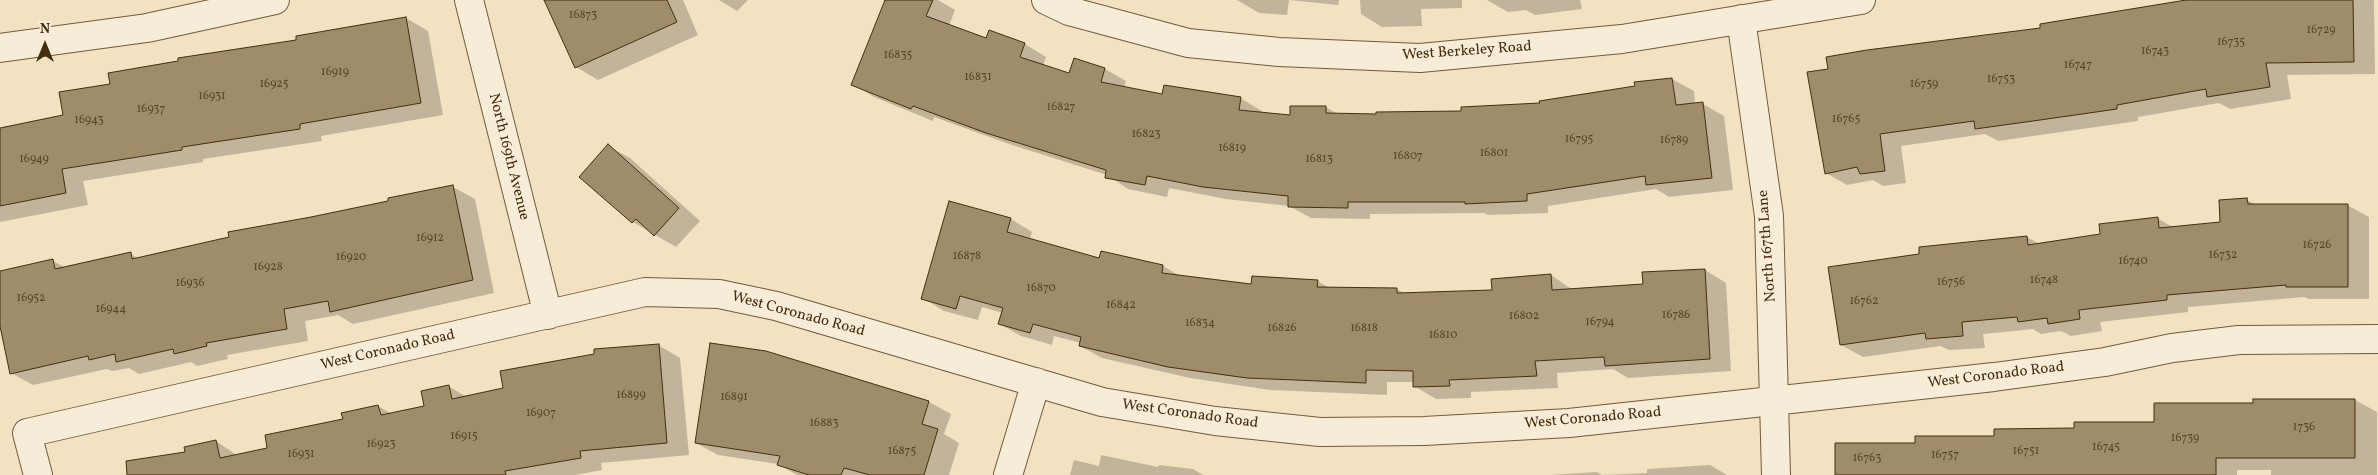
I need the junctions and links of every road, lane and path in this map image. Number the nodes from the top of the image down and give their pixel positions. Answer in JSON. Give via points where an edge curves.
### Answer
{"nodes":[{"id":1,"x":275,"y":0,"type":"edge"},
{"id":2,"x":469,"y":0,"type":"edge"},
{"id":3,"x":1046,"y":0,"type":"edge"},
{"id":4,"x":1861,"y":0,"type":"edge"},
{"id":5,"x":1741,"y":19,"type":"junction"},
{"id":6,"x":0,"y":48,"type":"edge"},
{"id":7,"x":548,"y":315,"type":"junction"},
{"id":8,"x":2378,"y":339,"type":"edge"},
{"id":9,"x":1036,"y":382,"type":"junction"},
{"id":10,"x":1776,"y":401,"type":"junction"},
{"id":11,"x":38,"y":475,"type":"edge"},
{"id":12,"x":1008,"y":475,"type":"edge"},
{"id":13,"x":1776,"y":475,"type":"edge"}],
"edges":[{"from":1,"to":6,"type":"street","via":[[147,28]]},
{"from":2,"to":7,"type":"street","name":"North 169th Avenue"},
{"from":3,"to":5,"type":"street","name":"West Berkeley Road","via":[[1069,11],[1188,43],[1279,52],[1420,58],[1622,39]]},
{"from":4,"to":5,"type":"street","name":"West Berkeley Road"},
{"from":5,"to":10,"type":"street","name":"North 167th Lane","via":[[1769,216]]},
{"from":7,"to":9,"type":"street","name":"West Coronado Road","via":[[645,292],[719,294],[776,306]]},
{"from":7,"to":11,"type":"street","name":"West Coronado Road","via":[[27,433]]},
{"from":8,"to":10,"type":"street","name":"West Coronado Road","via":[[2239,340],[2172,348],[2105,362]]},
{"from":9,"to":10,"type":"street","name":"West Coronado Road","via":[[1102,402],[1215,421],[1320,432],[1424,431],[1569,423]]},
{"from":9,"to":12,"type":"street"},
{"from":10,"to":13,"type":"street","name":"North 167th Lane"}]}
